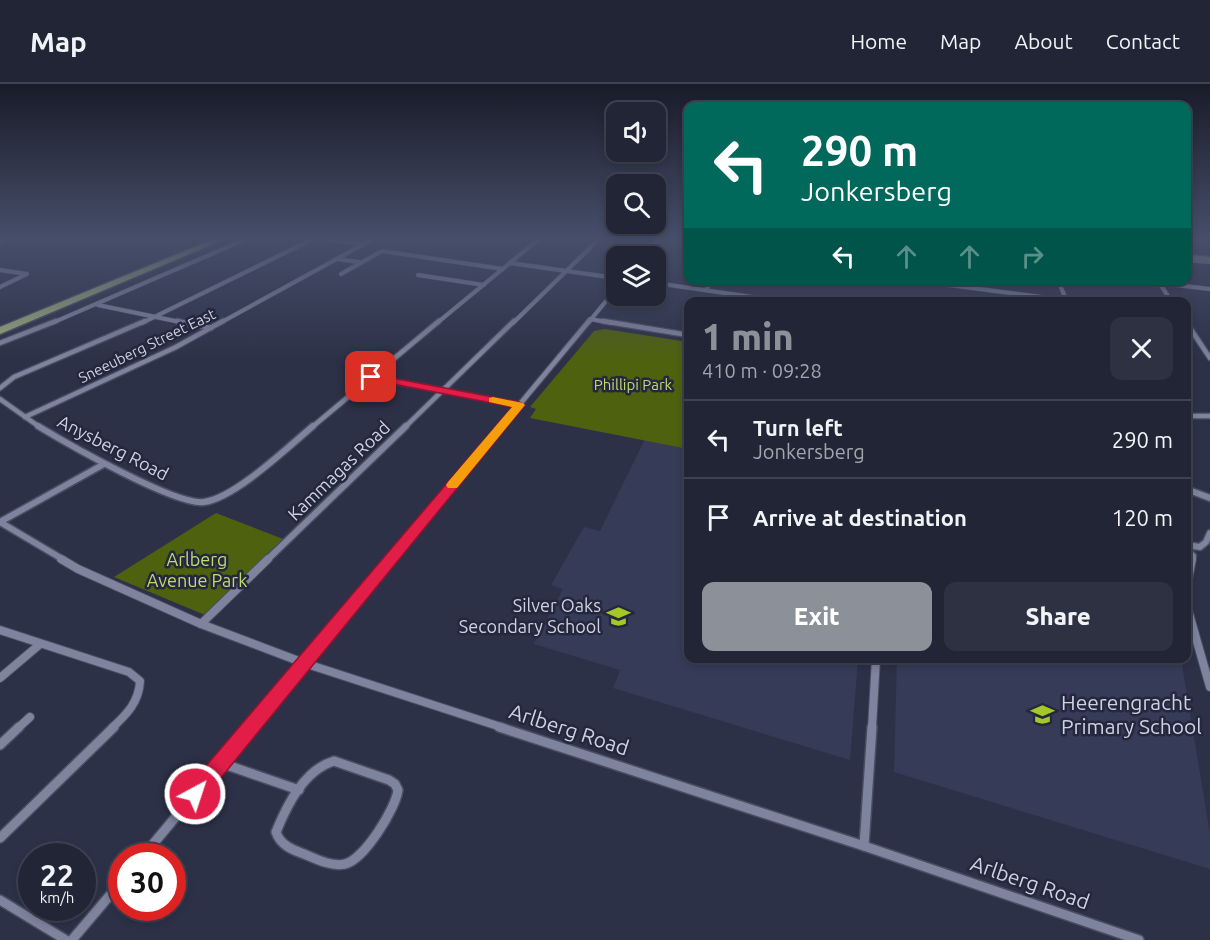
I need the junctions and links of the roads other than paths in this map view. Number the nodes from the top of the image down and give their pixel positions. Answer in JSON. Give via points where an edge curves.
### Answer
{"nodes":[{"id":1,"x":17,"y":279,"type":"edge"},
{"id":2,"x":112,"y":279,"type":"edge"},
{"id":3,"x":125,"y":279,"type":"edge"},
{"id":4,"x":156,"y":279,"type":"edge"},
{"id":5,"x":232,"y":279,"type":"edge"},
{"id":6,"x":301,"y":279,"type":"edge"},
{"id":7,"x":444,"y":279,"type":"edge"},
{"id":8,"x":491,"y":279,"type":"edge"},
{"id":9,"x":558,"y":279,"type":"edge"},
{"id":10,"x":666,"y":284,"type":"edge"},
{"id":11,"x":484,"y":285,"type":"junction"},
{"id":12,"x":709,"y":285,"type":"edge"},
{"id":13,"x":948,"y":285,"type":"edge"},
{"id":14,"x":1180,"y":285,"type":"edge"},
{"id":15,"x":0,"y":287,"type":"edge"},
{"id":16,"x":1210,"y":289,"type":"edge"},
{"id":17,"x":706,"y":290,"type":"junction"},
{"id":18,"x":753,"y":297,"type":"edge"},
{"id":19,"x":1037,"y":297,"type":"edge"},
{"id":20,"x":606,"y":301,"type":"edge"},
{"id":21,"x":97,"y":305,"type":"junction"},
{"id":22,"x":155,"y":317,"type":"junction"},
{"id":23,"x":590,"y":319,"type":"junction"},
{"id":24,"x":0,"y":325,"type":"edge"},
{"id":25,"x":212,"y":328,"type":"junction"},
{"id":26,"x":1191,"y":330,"type":"edge"},
{"id":27,"x":0,"y":331,"type":"edge"},
{"id":28,"x":684,"y":335,"type":"edge"},
{"id":29,"x":0,"y":343,"type":"edge"},
{"id":30,"x":1210,"y":358,"type":"edge"},
{"id":31,"x":371,"y":377,"type":"junction"},
{"id":32,"x":0,"y":388,"type":"edge"},
{"id":33,"x":444,"y":390,"type":"junction"},
{"id":34,"x":0,"y":399,"type":"edge"},
{"id":35,"x":519,"y":405,"type":"junction"},
{"id":36,"x":1191,"y":416,"type":"edge"},
{"id":37,"x":1210,"y":416,"type":"edge"},
{"id":38,"x":25,"y":417,"type":"junction"},
{"id":39,"x":104,"y":464,"type":"junction"},
{"id":40,"x":1191,"y":491,"type":"edge"},
{"id":41,"x":1210,"y":498,"type":"edge"},
{"id":42,"x":0,"y":522,"type":"edge"},
{"id":43,"x":1210,"y":533,"type":"edge"},
{"id":44,"x":1191,"y":546,"type":"edge"},
{"id":45,"x":1191,"y":620,"type":"edge"},
{"id":46,"x":201,"y":624,"type":"junction"},
{"id":47,"x":0,"y":630,"type":"edge"},
{"id":48,"x":39,"y":645,"type":"junction"},
{"id":49,"x":304,"y":663,"type":"junction"},
{"id":50,"x":876,"y":663,"type":"edge"},
{"id":51,"x":0,"y":678,"type":"edge"},
{"id":52,"x":1210,"y":687,"type":"edge"},
{"id":53,"x":30,"y":717,"type":"dead end"},
{"id":54,"x":0,"y":745,"type":"edge"},
{"id":55,"x":221,"y":764,"type":"junction"},
{"id":56,"x":300,"y":790,"type":"junction"},
{"id":57,"x":0,"y":838,"type":"edge"},
{"id":58,"x":153,"y":843,"type":"edge"},
{"id":59,"x":864,"y":846,"type":"junction"},
{"id":60,"x":108,"y":898,"type":"edge"},
{"id":61,"x":0,"y":900,"type":"edge"},
{"id":62,"x":66,"y":940,"type":"edge"},
{"id":63,"x":72,"y":940,"type":"edge"},
{"id":64,"x":1139,"y":940,"type":"edge"}],
"edges":[{"from":1,"to":15,"type":"street"},
{"from":2,"to":24,"type":"main road"},
{"from":3,"to":27,"type":"main road"},
{"from":4,"to":21,"type":"street"},
{"from":5,"to":22,"type":"street"},
{"from":6,"to":25,"type":"street","name":"Sneeuberg Street East"},
{"from":7,"to":11,"type":"street"},
{"from":8,"to":11,"type":"street"},
{"from":9,"to":33,"type":"street","name":"Kammagas Road"},
{"from":10,"to":17,"type":"street"},
{"from":11,"to":31,"type":"street"},
{"from":12,"to":17,"type":"street"},
{"from":13,"to":19,"type":"street"},
{"from":14,"to":16,"type":"street"},
{"from":17,"to":18,"type":"street"},
{"from":20,"to":23,"type":"street"},
{"from":21,"to":22,"type":"street"},
{"from":21,"to":29,"type":"street"},
{"from":22,"to":25,"type":"street"},
{"from":22,"to":32,"type":"street","via":[[14,377]]},
{"from":23,"to":28,"type":"street"},
{"from":23,"to":35,"type":"street"},
{"from":25,"to":38,"type":"street","name":"Sneeuberg Street East"},
{"from":26,"to":30,"type":"street"},
{"from":31,"to":33,"type":"street"},
{"from":31,"to":39,"type":"street","name":"Anysberg Road","via":[[229,493],[210,501],[185,501]]},
{"from":33,"to":35,"type":"street"},
{"from":33,"to":46,"type":"street","name":"Kammagas Road"},
{"from":34,"to":38,"type":"street","name":"Anysberg Road"},
{"from":35,"to":49,"type":"street"},
{"from":36,"to":37,"type":"street"},
{"from":38,"to":39,"type":"street","name":"Anysberg Road"},
{"from":39,"to":42,"type":"street"},
{"from":40,"to":41,"type":"street"},
{"from":42,"to":46,"type":"street","name":"Arlberg Road","via":[[78,568]]},
{"from":43,"to":44,"type":"street","via":[[1200,547]]},
{"from":45,"to":52,"type":"street"},
{"from":46,"to":49,"type":"street","name":"Arlberg Road"},
{"from":47,"to":48,"type":"street"},
{"from":48,"to":51,"type":"street"},
{"from":48,"to":57,"type":"street","via":[[129,672],[140,681],[139,695],[127,714]]},
{"from":49,"to":55,"type":"street"},
{"from":49,"to":59,"type":"street","name":"Arlberg Road"},
{"from":50,"to":59,"type":"street"},
{"from":53,"to":54,"type":"street"},
{"from":55,"to":56,"type":"street"},
{"from":55,"to":58,"type":"street"},
{"from":56,"to":56,"type":"street","via":[[279,823],[278,839],[303,854],[342,865],[363,853],[398,791],[397,785],[389,780],[334,761],[321,764]]},
{"from":59,"to":64,"type":"street","name":"Arlberg Road"},
{"from":60,"to":63,"type":"street"},
{"from":61,"to":62,"type":"street"}]}
